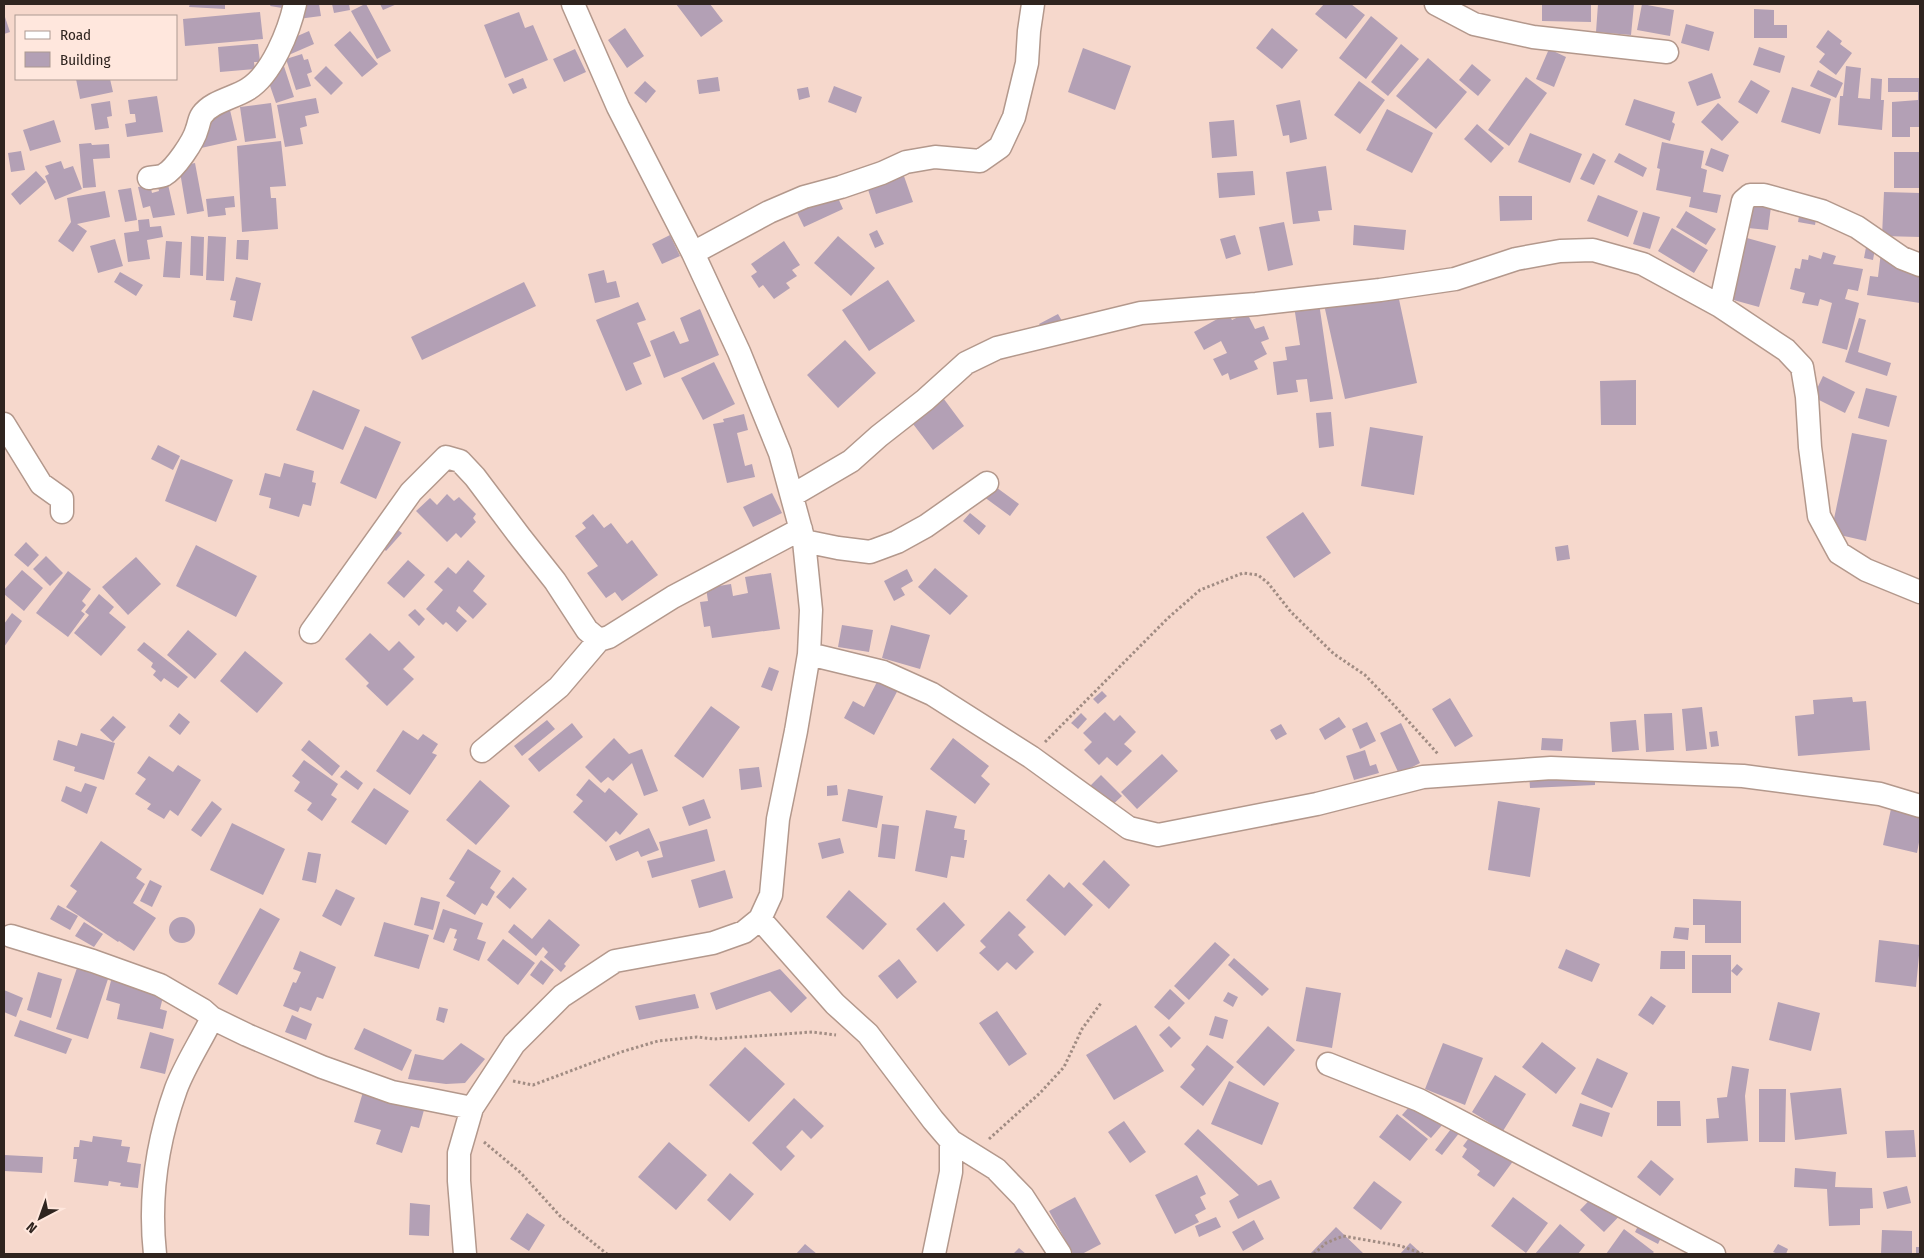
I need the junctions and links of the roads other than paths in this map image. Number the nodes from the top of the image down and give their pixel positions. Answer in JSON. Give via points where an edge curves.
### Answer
{"nodes":[{"id":1,"x":295,"y":4,"type":"edge"},
{"id":2,"x":573,"y":4,"type":"edge"},
{"id":3,"x":1034,"y":4,"type":"edge"},
{"id":4,"x":1436,"y":4,"type":"edge"},
{"id":5,"x":1667,"y":52,"type":"dead end"},
{"id":6,"x":149,"y":178,"type":"dead end"},
{"id":7,"x":693,"y":253,"type":"junction"},
{"id":8,"x":1920,"y":264,"type":"edge"},
{"id":9,"x":1720,"y":306,"type":"junction"},
{"id":10,"x":4,"y":424,"type":"edge"},
{"id":11,"x":987,"y":483,"type":"dead end"},
{"id":12,"x":792,"y":494,"type":"junction"},
{"id":13,"x":62,"y":512,"type":"dead end"},
{"id":14,"x":802,"y":535,"type":"junction"},
{"id":15,"x":1920,"y":592,"type":"edge"},
{"id":16,"x":311,"y":632,"type":"dead end"},
{"id":17,"x":599,"y":640,"type":"junction"},
{"id":18,"x":809,"y":654,"type":"junction"},
{"id":19,"x":482,"y":751,"type":"dead end"},
{"id":20,"x":1920,"y":806,"type":"edge"},
{"id":21,"x":760,"y":919,"type":"junction"},
{"id":22,"x":12,"y":936,"type":"dead end"},
{"id":23,"x":212,"y":1018,"type":"junction"},
{"id":24,"x":1328,"y":1064,"type":"dead end"},
{"id":25,"x":469,"y":1118,"type":"junction"},
{"id":26,"x":951,"y":1141,"type":"junction"},
{"id":27,"x":154,"y":1254,"type":"edge"},
{"id":28,"x":465,"y":1254,"type":"edge"},
{"id":29,"x":934,"y":1254,"type":"edge"},
{"id":30,"x":1060,"y":1254,"type":"edge"},
{"id":31,"x":1714,"y":1254,"type":"edge"}],
"edges":[{"from":1,"to":6,"type":"street","via":[[282,42],[264,75],[249,88],[209,108],[201,116],[197,130],[172,167],[163,175]]},
{"from":2,"to":7,"type":"street","via":[[618,107]]},
{"from":3,"to":7,"type":"street","via":[[1028,32],[1028,63],[1014,117],[1000,147],[980,160],[935,157],[916,160],[804,197]]},
{"from":4,"to":5,"type":"street","via":[[1474,24],[1533,37]]},
{"from":7,"to":12,"type":"street","via":[[739,352],[780,453]]},
{"from":8,"to":9,"type":"street","via":[[1902,258],[1857,226],[1822,211],[1764,195],[1750,195],[1743,201]]},
{"from":9,"to":12,"type":"street","via":[[1643,264],[1593,250],[1560,251],[1516,259],[1456,279],[1380,290],[1141,314],[997,348],[966,364],[851,461]]},
{"from":9,"to":15,"type":"street","via":[[1786,350],[1802,367],[1819,516],[1839,553],[1866,570]]},
{"from":10,"to":13,"type":"street","via":[[42,484],[62,499]]},
{"from":11,"to":14,"type":"street","via":[[926,526],[870,552],[838,548]]},
{"from":12,"to":14,"type":"street"},
{"from":14,"to":17,"type":"street","via":[[673,597]]},
{"from":14,"to":18,"type":"street","via":[[811,610]]},
{"from":16,"to":17,"type":"street","via":[[411,492],[446,458],[460,461],[475,477],[555,581],[587,630]]},
{"from":17,"to":19,"type":"street","via":[[559,687]]},
{"from":18,"to":20,"type":"street","via":[[884,672],[932,694],[1031,757],[1129,828],[1158,835],[1307,806],[1423,777],[1551,768],[1743,776],[1880,794]]},
{"from":18,"to":21,"type":"street","via":[[778,819],[771,895]]},
{"from":21,"to":25,"type":"street","via":[[744,932],[713,943],[615,962],[562,996],[514,1044]]},
{"from":21,"to":26,"type":"street","via":[[835,1004],[868,1034]]},
{"from":22,"to":23,"type":"street","via":[[160,985]]},
{"from":23,"to":25,"type":"street","via":[[322,1067]]},
{"from":23,"to":27,"type":"street","via":[[176,1088],[160,1143],[153,1202]]},
{"from":24,"to":31,"type":"street","via":[[1420,1100]]},
{"from":25,"to":28,"type":"street","via":[[459,1153]]},
{"from":26,"to":29,"type":"street","via":[[951,1172]]},
{"from":26,"to":30,"type":"street","via":[[996,1169],[1023,1197]]}]}
